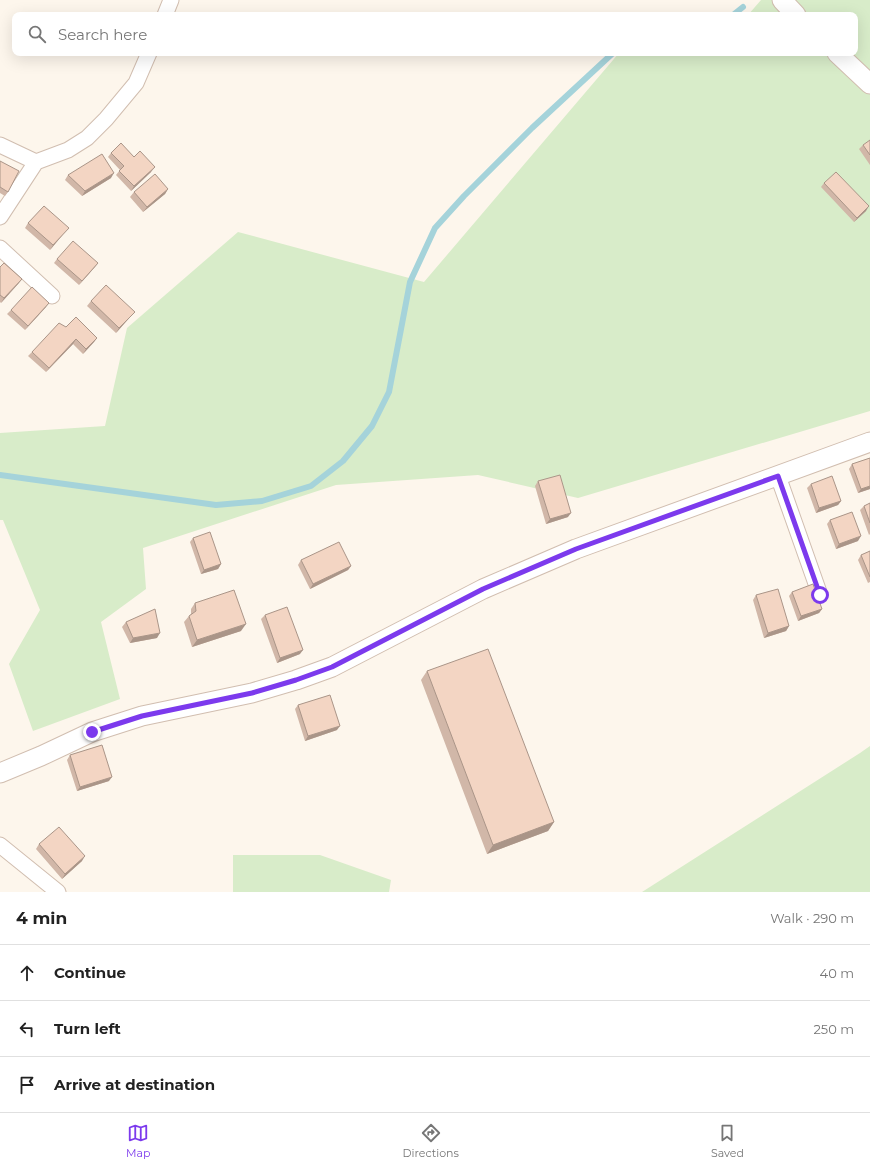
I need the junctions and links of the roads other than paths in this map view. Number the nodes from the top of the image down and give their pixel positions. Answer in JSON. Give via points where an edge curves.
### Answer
{"nodes":[{"id":1,"x":171,"y":0,"type":"edge"},
{"id":2,"x":782,"y":0,"type":"edge"},
{"id":3,"x":166,"y":12,"type":"edge"},
{"id":4,"x":793,"y":12,"type":"edge"},
{"id":5,"x":148,"y":56,"type":"edge"},
{"id":6,"x":840,"y":56,"type":"edge"},
{"id":7,"x":870,"y":84,"type":"edge"},
{"id":8,"x":0,"y":145,"type":"edge"},
{"id":9,"x":36,"y":162,"type":"junction"},
{"id":10,"x":0,"y":217,"type":"edge"},
{"id":11,"x":0,"y":248,"type":"edge"},
{"id":12,"x":52,"y":296,"type":"dead end"},
{"id":13,"x":870,"y":442,"type":"edge"},
{"id":14,"x":778,"y":476,"type":"junction"},
{"id":15,"x":820,"y":595,"type":"dead end"},
{"id":16,"x":0,"y":773,"type":"edge"},
{"id":17,"x":0,"y":845,"type":"edge"},
{"id":18,"x":58,"y":892,"type":"edge"}],
"edges":[{"from":1,"to":3,"type":"street"},
{"from":2,"to":4,"type":"street"},
{"from":5,"to":9,"type":"street","via":[[136,83],[87,138],[68,150]]},
{"from":6,"to":7,"type":"street"},
{"from":8,"to":9,"type":"street"},
{"from":9,"to":10,"type":"street"},
{"from":11,"to":12,"type":"street"},
{"from":13,"to":14,"type":"street"},
{"from":14,"to":15,"type":"street"},
{"from":14,"to":16,"type":"street","via":[[576,549],[483,589],[332,667],[252,693],[142,716],[92,732]]},
{"from":17,"to":18,"type":"street"}]}
